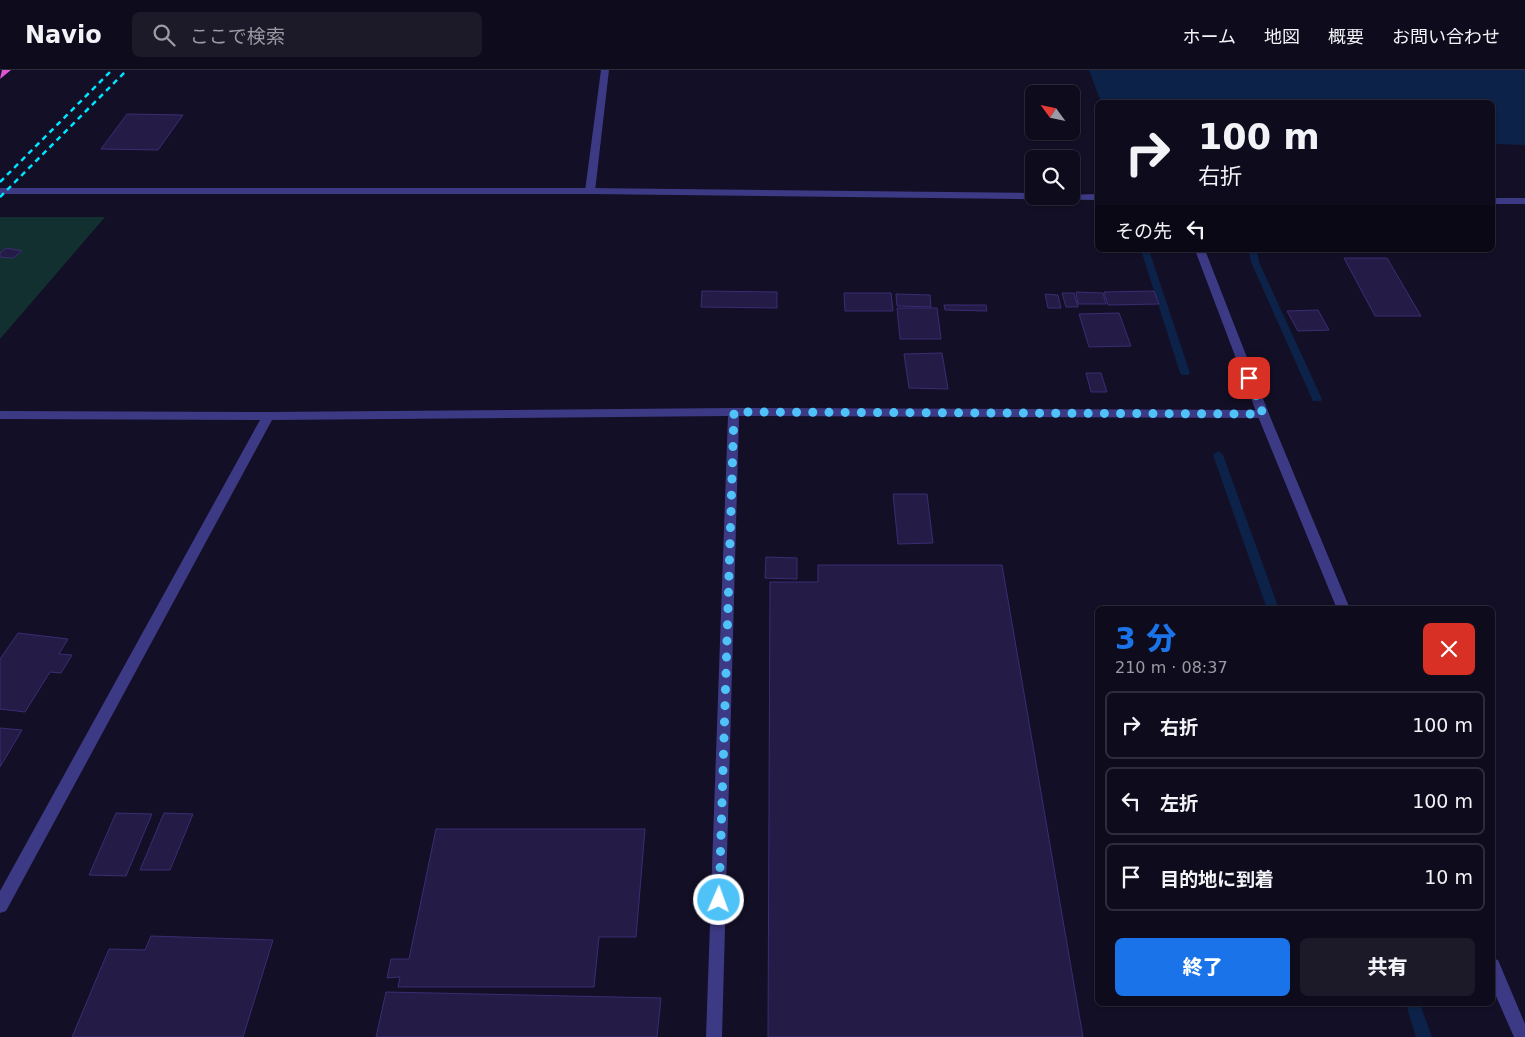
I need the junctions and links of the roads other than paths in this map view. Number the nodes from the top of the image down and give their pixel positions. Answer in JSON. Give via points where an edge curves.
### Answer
{"nodes":[{"id":1,"x":7,"y":70,"type":"edge"},
{"id":2,"x":605,"y":70,"type":"edge"},
{"id":3,"x":0,"y":76,"type":"edge"},
{"id":4,"x":0,"y":191,"type":"edge"},
{"id":5,"x":590,"y":191,"type":"junction"},
{"id":6,"x":1095,"y":198,"type":"edge"},
{"id":7,"x":1495,"y":201,"type":"edge"},
{"id":8,"x":1525,"y":201,"type":"edge"},
{"id":9,"x":1201,"y":252,"type":"edge"},
{"id":10,"x":734,"y":412,"type":"junction"},
{"id":11,"x":1263,"y":414,"type":"junction"},
{"id":12,"x":0,"y":415,"type":"edge"},
{"id":13,"x":268,"y":416,"type":"junction"},
{"id":14,"x":1343,"y":606,"type":"edge"},
{"id":15,"x":0,"y":906,"type":"edge"},
{"id":16,"x":1495,"y":973,"type":"edge"},
{"id":17,"x":714,"y":1037,"type":"edge"},
{"id":18,"x":1522,"y":1037,"type":"edge"}],
"edges":[{"from":1,"to":3,"type":"highway"},
{"from":2,"to":5,"type":"street"},
{"from":4,"to":5,"type":"street"},
{"from":5,"to":6,"type":"street"},
{"from":7,"to":8,"type":"street"},
{"from":9,"to":11,"type":"street"},
{"from":10,"to":11,"type":"street"},
{"from":10,"to":13,"type":"street"},
{"from":10,"to":17,"type":"street"},
{"from":11,"to":14,"type":"street"},
{"from":12,"to":13,"type":"street"},
{"from":13,"to":15,"type":"street"},
{"from":16,"to":18,"type":"street"}]}
